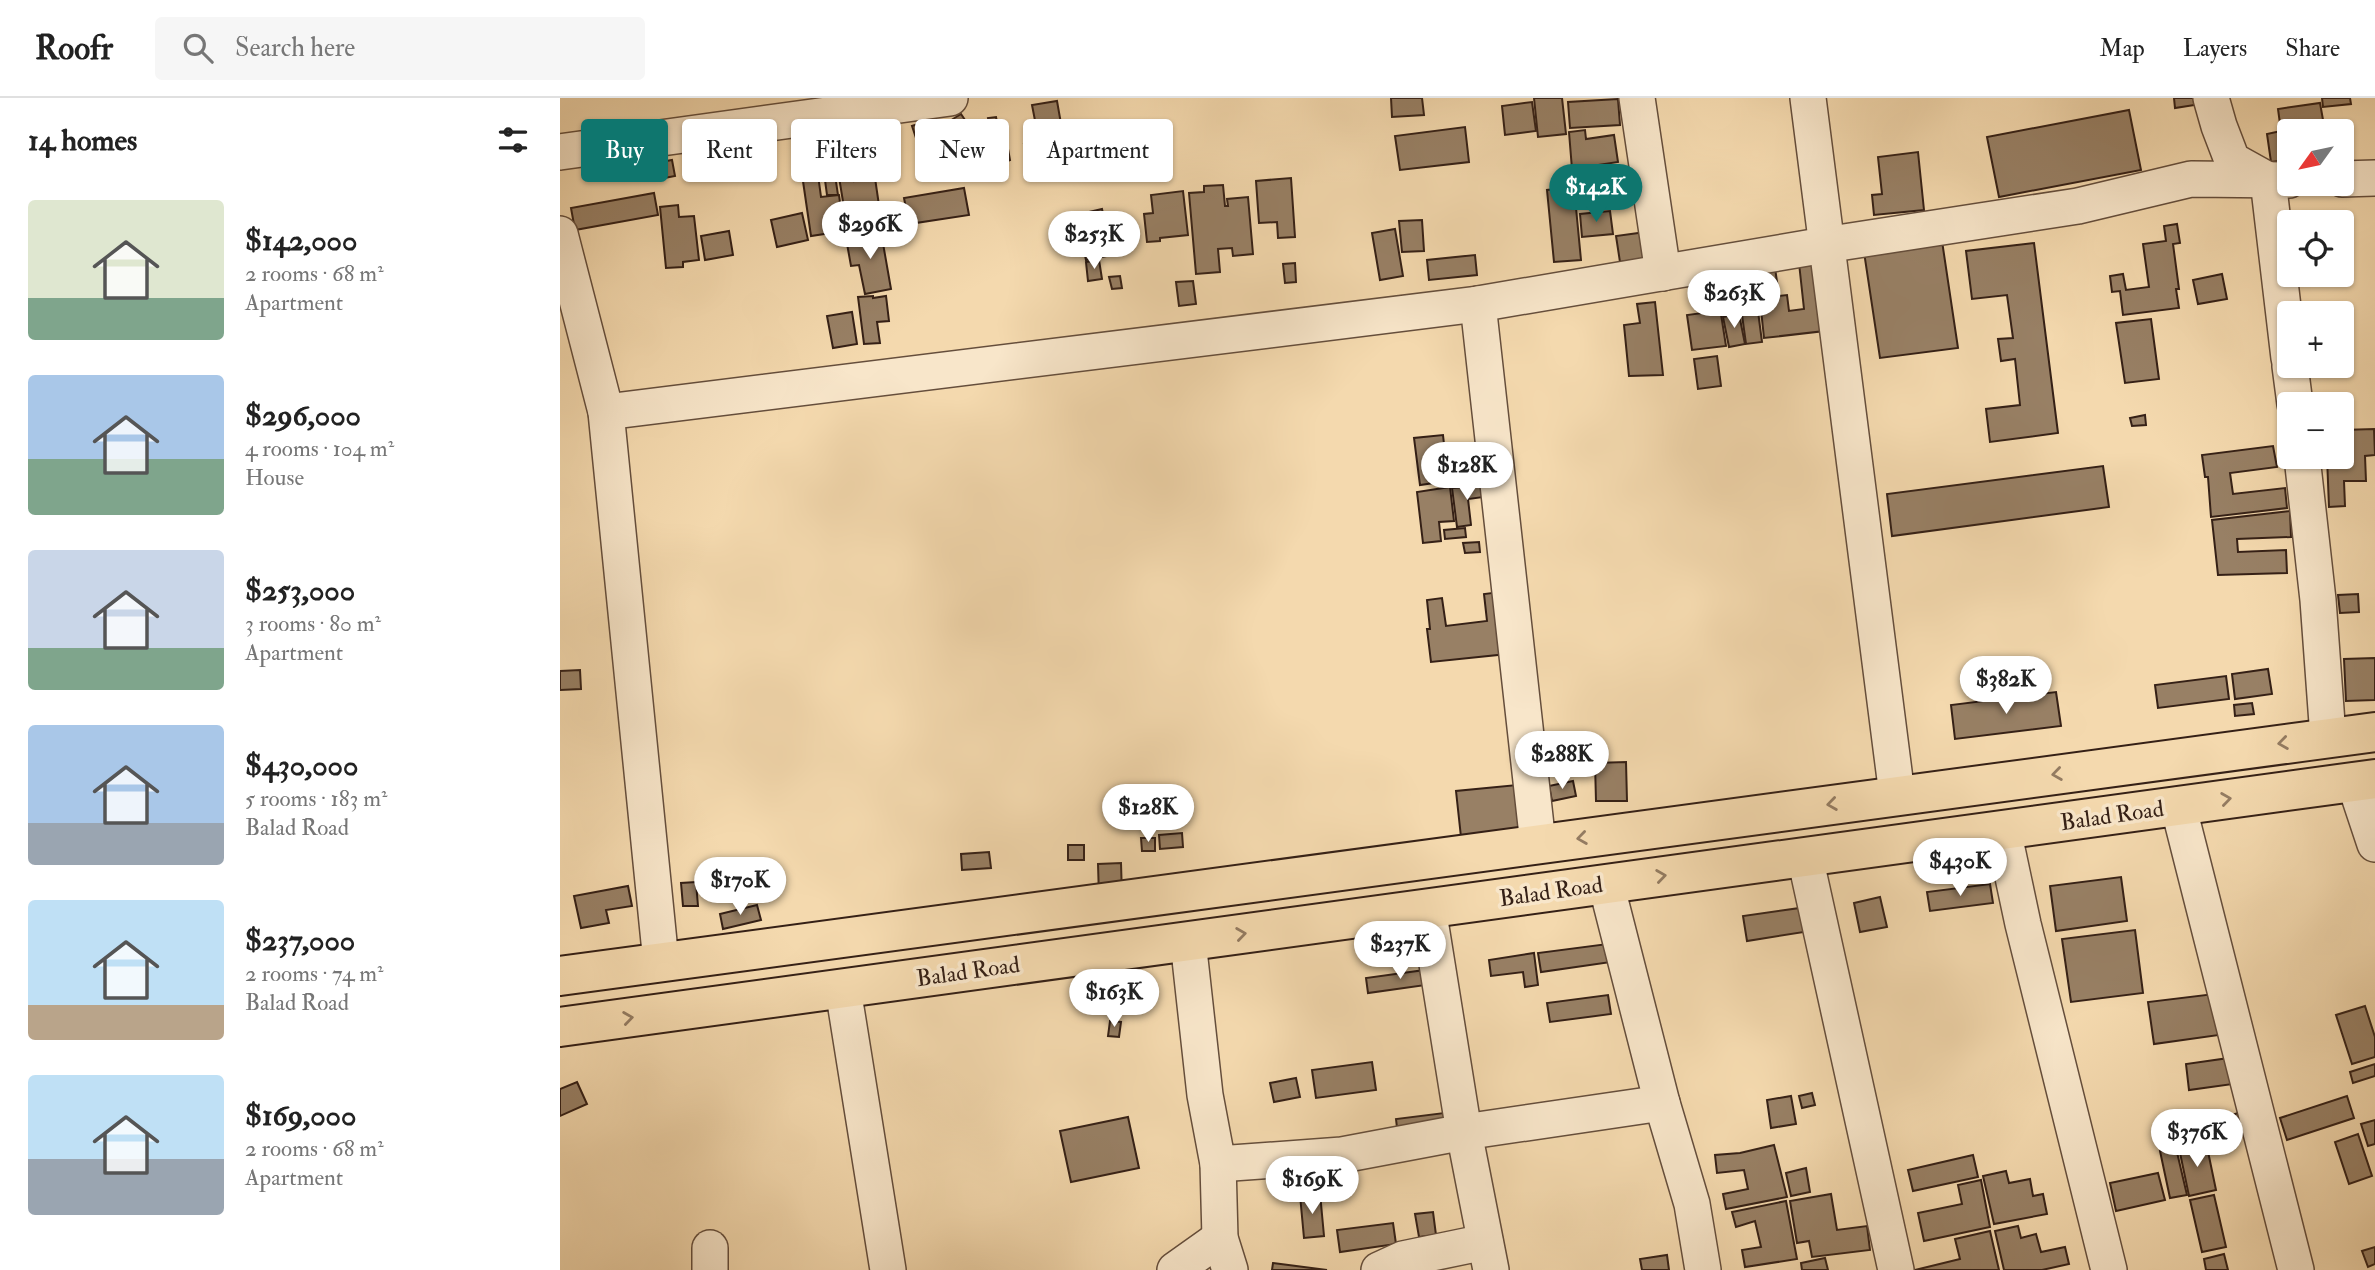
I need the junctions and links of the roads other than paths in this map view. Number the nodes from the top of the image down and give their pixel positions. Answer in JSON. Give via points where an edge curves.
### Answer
{"nodes":[{"id":1,"x":950,"y":98,"type":"edge"},
{"id":2,"x":1637,"y":98,"type":"edge"},
{"id":3,"x":1808,"y":98,"type":"edge"},
{"id":4,"x":2211,"y":98,"type":"edge"},
{"id":5,"x":560,"y":153,"type":"edge"},
{"id":6,"x":2375,"y":178,"type":"edge"},
{"id":7,"x":2354,"y":179,"type":"edge"},
{"id":8,"x":2277,"y":180,"type":"edge"},
{"id":9,"x":2277,"y":180,"type":"edge"},
{"id":10,"x":2279,"y":196,"type":"edge"},
{"id":11,"x":560,"y":234,"type":"edge"},
{"id":12,"x":1825,"y":245,"type":"junction"},
{"id":13,"x":1663,"y":273,"type":"junction"},
{"id":14,"x":2285,"y":301,"type":"edge"},
{"id":15,"x":1478,"y":303,"type":"junction"},
{"id":16,"x":606,"y":412,"type":"junction"},
{"id":17,"x":2303,"y":469,"type":"edge"},
{"id":18,"x":2375,"y":732,"type":"edge"},
{"id":19,"x":2328,"y":737,"type":"junction"},
{"id":20,"x":2365,"y":780,"type":"edge"},
{"id":21,"x":1897,"y":795,"type":"junction"},
{"id":22,"x":2178,"y":806,"type":"junction"},
{"id":23,"x":2003,"y":830,"type":"junction"},
{"id":24,"x":1538,"y":844,"type":"junction"},
{"id":25,"x":2375,"y":844,"type":"edge"},
{"id":26,"x":1805,"y":857,"type":"junction"},
{"id":27,"x":1606,"y":884,"type":"junction"},
{"id":28,"x":1428,"y":908,"type":"junction"},
{"id":29,"x":1188,"y":941,"type":"junction"},
{"id":30,"x":661,"y":962,"type":"junction"},
{"id":31,"x":560,"y":976,"type":"edge"},
{"id":32,"x":843,"y":989,"type":"junction"},
{"id":33,"x":560,"y":1027,"type":"edge"},
{"id":34,"x":1662,"y":1103,"type":"junction"},
{"id":35,"x":1464,"y":1132,"type":"junction"},
{"id":36,"x":1218,"y":1164,"type":"junction"},
{"id":37,"x":1225,"y":1254,"type":"edge"},
{"id":38,"x":1488,"y":1256,"type":"edge"},
{"id":39,"x":888,"y":1270,"type":"edge"},
{"id":40,"x":1175,"y":1270,"type":"edge"},
{"id":41,"x":1380,"y":1270,"type":"edge"},
{"id":42,"x":1703,"y":1270,"type":"edge"},
{"id":43,"x":1895,"y":1270,"type":"edge"},
{"id":44,"x":2109,"y":1270,"type":"edge"},
{"id":45,"x":2296,"y":1270,"type":"edge"}],
"edges":[{"from":1,"to":5,"type":"street"},
{"from":2,"to":13,"type":"street"},
{"from":3,"to":12,"type":"street"},
{"from":4,"to":9,"type":"street","via":[[2232,160]]},
{"from":6,"to":7,"type":"street"},
{"from":8,"to":12,"type":"street","via":[[2191,179],[2078,206]]},
{"from":10,"to":14,"type":"street"},
{"from":11,"to":16,"type":"street"},
{"from":12,"to":13,"type":"street"},
{"from":12,"to":21,"type":"street"},
{"from":13,"to":15,"type":"street"},
{"from":15,"to":16,"type":"street"},
{"from":15,"to":24,"type":"street"},
{"from":16,"to":30,"type":"street"},
{"from":17,"to":19,"type":"street"},
{"from":18,"to":19,"type":"highway"},
{"from":19,"to":21,"type":"highway","one_way":true},
{"from":22,"to":20,"type":"highway","name":"Balad Road","one_way":true},
{"from":20,"to":25,"type":"street"},
{"from":21,"to":24,"type":"highway","one_way":true},
{"from":22,"to":23,"type":"highway","name":"Balad Road"},
{"from":22,"to":45,"type":"street"},
{"from":23,"to":26,"type":"highway","name":"Balad Road"},
{"from":23,"to":44,"type":"street"},
{"from":24,"to":30,"type":"highway"},
{"from":27,"to":26,"type":"highway","name":"Balad Road","one_way":true},
{"from":26,"to":43,"type":"street"},
{"from":27,"to":28,"type":"highway","name":"Balad Road"},
{"from":27,"to":34,"type":"street"},
{"from":29,"to":28,"type":"highway","name":"Balad Road","one_way":true},
{"from":28,"to":35,"type":"street"},
{"from":29,"to":32,"type":"highway","name":"Balad Road"},
{"from":29,"to":36,"type":"street","via":[[1205,1095]]},
{"from":30,"to":31,"type":"highway"},
{"from":33,"to":32,"type":"highway","name":"Balad Road","one_way":true},
{"from":32,"to":39,"type":"street"},
{"from":34,"to":35,"type":"street"},
{"from":34,"to":42,"type":"street","via":[[1692,1204]]},
{"from":35,"to":36,"type":"street","via":[[1342,1155]]},
{"from":35,"to":38,"type":"street"},
{"from":36,"to":37,"type":"street"},
{"from":37,"to":40,"type":"street"},
{"from":38,"to":41,"type":"street","via":[[1403,1259]]}]}
